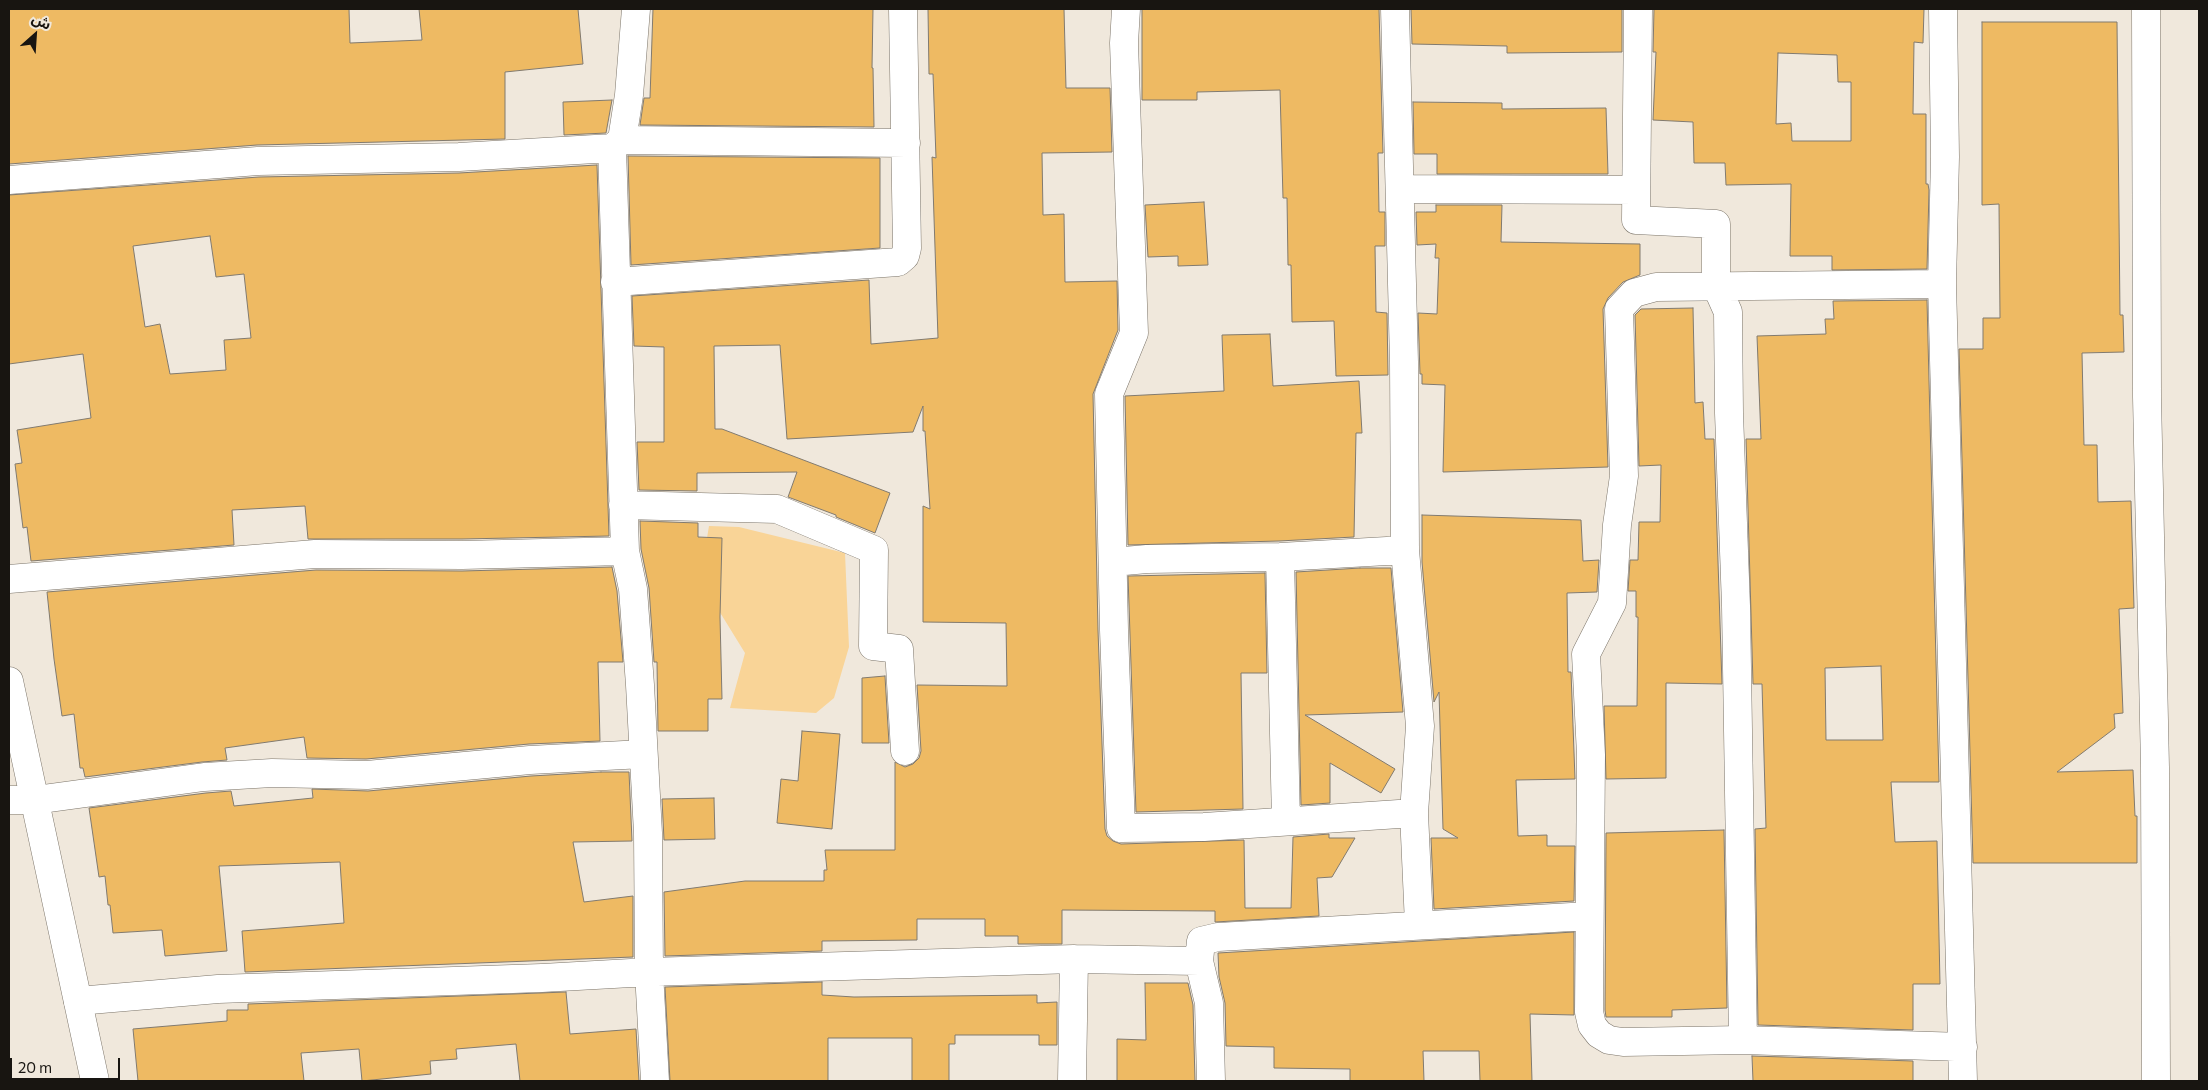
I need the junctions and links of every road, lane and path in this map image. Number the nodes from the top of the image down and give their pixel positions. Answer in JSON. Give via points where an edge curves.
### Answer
{"nodes":[{"id":1,"x":636,"y":9,"type":"edge"},
{"id":2,"x":903,"y":9,"type":"edge"},
{"id":3,"x":1126,"y":9,"type":"edge"},
{"id":4,"x":1395,"y":9,"type":"edge"},
{"id":5,"x":1638,"y":9,"type":"edge"},
{"id":6,"x":1943,"y":9,"type":"edge"},
{"id":7,"x":2146,"y":9,"type":"edge"},
{"id":8,"x":906,"y":143,"type":"junction"},
{"id":9,"x":617,"y":144,"type":"junction"},
{"id":10,"x":9,"y":180,"type":"edge"},
{"id":11,"x":1400,"y":189,"type":"junction"},
{"id":12,"x":1636,"y":190,"type":"junction"},
{"id":13,"x":615,"y":282,"type":"junction"},
{"id":14,"x":1942,"y":284,"type":"junction"},
{"id":15,"x":1716,"y":285,"type":"junction"},
{"id":16,"x":623,"y":504,"type":"junction"},
{"id":17,"x":1405,"y":550,"type":"junction"},
{"id":18,"x":625,"y":551,"type":"junction"},
{"id":19,"x":1280,"y":557,"type":"junction"},
{"id":20,"x":1113,"y":562,"type":"junction"},
{"id":21,"x":9,"y":579,"type":"edge"},
{"id":22,"x":9,"y":681,"type":"edge"},
{"id":23,"x":905,"y":751,"type":"dead end"},
{"id":24,"x":643,"y":754,"type":"junction"},
{"id":25,"x":22,"y":800,"type":"edge"},
{"id":26,"x":1414,"y":813,"type":"junction"},
{"id":27,"x":1286,"y":821,"type":"junction"},
{"id":28,"x":1588,"y":916,"type":"junction"},
{"id":29,"x":1419,"y":924,"type":"junction"},
{"id":30,"x":1074,"y":959,"type":"junction"},
{"id":31,"x":1199,"y":961,"type":"junction"},
{"id":32,"x":649,"y":972,"type":"junction"},
{"id":33,"x":78,"y":1001,"type":"junction"},
{"id":34,"x":1743,"y":1040,"type":"junction"},
{"id":35,"x":1963,"y":1047,"type":"junction"},
{"id":36,"x":95,"y":1081,"type":"edge"},
{"id":37,"x":655,"y":1081,"type":"edge"},
{"id":38,"x":1072,"y":1081,"type":"edge"},
{"id":39,"x":1211,"y":1081,"type":"edge"},
{"id":40,"x":1963,"y":1081,"type":"edge"},
{"id":41,"x":2156,"y":1081,"type":"edge"}],
"edges":[{"from":1,"to":9,"type":"street","via":[[629,95]]},
{"from":2,"to":8,"type":"street"},
{"from":3,"to":20,"type":"street","via":[[1124,52],[1134,333],[1109,394]]},
{"from":4,"to":11,"type":"street"},
{"from":5,"to":12,"type":"street"},
{"from":6,"to":14,"type":"street","via":[[1945,157]]},
{"from":7,"to":41,"type":"street","via":[[2147,397],[2155,767]]},
{"from":8,"to":9,"type":"street"},
{"from":8,"to":13,"type":"street","via":[[907,248],[905,256],[898,262]]},
{"from":9,"to":10,"type":"street","via":[[459,157],[258,161]]},
{"from":9,"to":13,"type":"street"},
{"from":11,"to":12,"type":"street"},
{"from":11,"to":17,"type":"street"},
{"from":12,"to":15,"type":"street","via":[[1636,220],[1716,224]]},
{"from":13,"to":16,"type":"street"},
{"from":14,"to":15,"type":"street"},
{"from":14,"to":35,"type":"street"},
{"from":15,"to":28,"type":"street","via":[[1656,287],[1634,293],[1619,309],[1624,476],[1616,525],[1612,603],[1586,654],[1591,755]]},
{"from":15,"to":34,"type":"street","via":[[1728,312]]},
{"from":16,"to":18,"type":"street"},
{"from":16,"to":23,"type":"street","via":[[776,509],[874,550],[873,646],[899,649]]},
{"from":17,"to":19,"type":"street"},
{"from":17,"to":26,"type":"street","via":[[1420,726]]},
{"from":18,"to":21,"type":"street","via":[[315,554]]},
{"from":18,"to":24,"type":"street","via":[[634,589]]},
{"from":19,"to":20,"type":"street"},
{"from":19,"to":27,"type":"street"},
{"from":20,"to":27,"type":"street","via":[[1120,828],[1204,827]]},
{"from":22,"to":25,"type":"street"},
{"from":24,"to":25,"type":"street","via":[[530,760],[367,775],[204,777]]},
{"from":24,"to":32,"type":"street","via":[[648,833]]},
{"from":25,"to":33,"type":"street"},
{"from":26,"to":27,"type":"street"},
{"from":26,"to":29,"type":"street"},
{"from":28,"to":29,"type":"street"},
{"from":28,"to":34,"type":"street","via":[[1589,1012],[1592,1025],[1599,1034],[1609,1040],[1623,1042]]},
{"from":29,"to":31,"type":"street","via":[[1218,937],[1201,940]]},
{"from":30,"to":31,"type":"street"},
{"from":30,"to":32,"type":"street"},
{"from":30,"to":38,"type":"street"},
{"from":31,"to":39,"type":"street","via":[[1209,1003]]},
{"from":32,"to":33,"type":"street","via":[[218,990]]},
{"from":32,"to":37,"type":"street"},
{"from":33,"to":36,"type":"street"},
{"from":34,"to":35,"type":"street"},
{"from":35,"to":40,"type":"street"}]}
